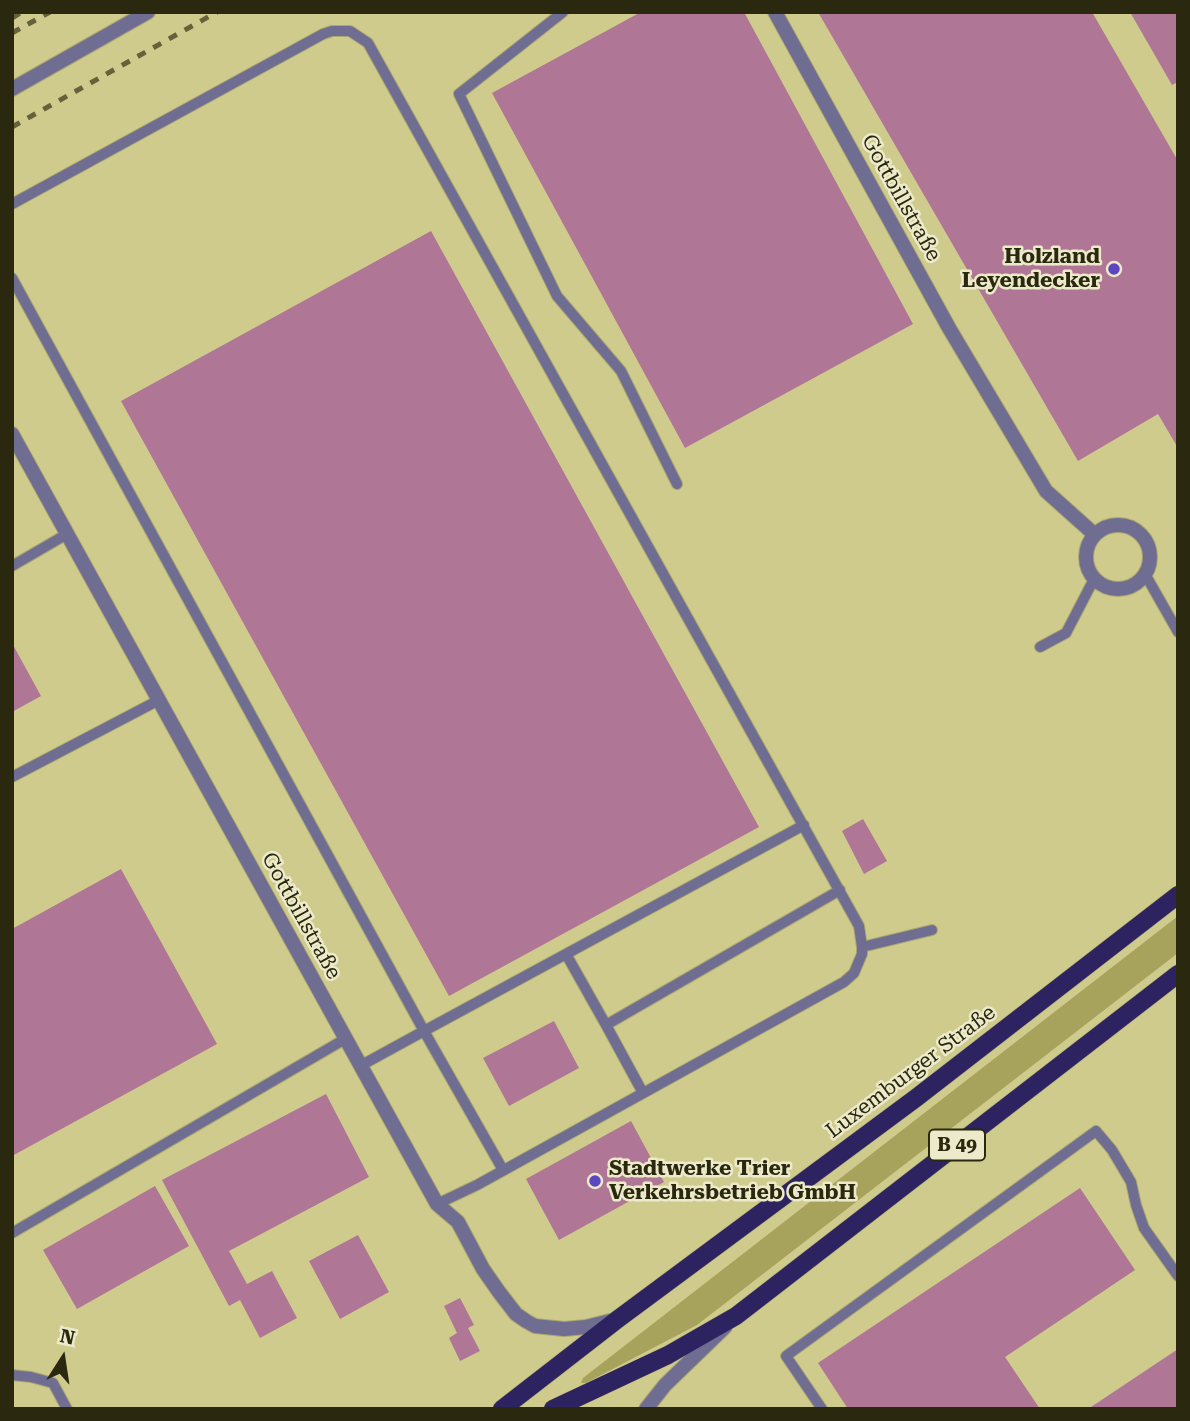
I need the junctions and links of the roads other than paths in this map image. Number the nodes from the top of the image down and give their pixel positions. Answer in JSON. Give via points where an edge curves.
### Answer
{"nodes":[{"id":1,"x":148,"y":12,"type":"edge"},
{"id":2,"x":563,"y":12,"type":"edge"},
{"id":3,"x":775,"y":12,"type":"edge"},
{"id":4,"x":12,"y":89,"type":"edge"},
{"id":5,"x":12,"y":204,"type":"edge"},
{"id":6,"x":12,"y":278,"type":"edge"},
{"id":7,"x":12,"y":434,"type":"edge"},
{"id":8,"x":677,"y":484,"type":"dead end"},
{"id":9,"x":67,"y":534,"type":"junction"},
{"id":10,"x":1094,"y":534,"type":"junction"},
{"id":11,"x":12,"y":566,"type":"edge"},
{"id":12,"x":1145,"y":574,"type":"junction"},
{"id":13,"x":1094,"y":579,"type":"junction"},
{"id":14,"x":1178,"y":632,"type":"edge"},
{"id":15,"x":1040,"y":648,"type":"dead end"},
{"id":16,"x":159,"y":700,"type":"junction"},
{"id":17,"x":12,"y":777,"type":"edge"},
{"id":18,"x":804,"y":825,"type":"junction"},
{"id":19,"x":840,"y":890,"type":"junction"},
{"id":20,"x":1178,"y":895,"type":"edge"},
{"id":21,"x":932,"y":930,"type":"dead end"},
{"id":22,"x":862,"y":947,"type":"junction"},
{"id":23,"x":566,"y":954,"type":"junction"},
{"id":24,"x":1178,"y":974,"type":"edge"},
{"id":25,"x":606,"y":1026,"type":"junction"},
{"id":26,"x":424,"y":1031,"type":"junction"},
{"id":27,"x":345,"y":1039,"type":"junction"},
{"id":28,"x":360,"y":1066,"type":"junction"},
{"id":29,"x":643,"y":1093,"type":"junction"},
{"id":30,"x":503,"y":1170,"type":"junction"},
{"id":31,"x":437,"y":1204,"type":"junction"},
{"id":32,"x":12,"y":1233,"type":"edge"},
{"id":33,"x":1178,"y":1276,"type":"edge"},
{"id":34,"x":736,"y":1316,"type":"junction"},
{"id":35,"x":618,"y":1318,"type":"junction"},
{"id":36,"x":12,"y":1375,"type":"edge"},
{"id":37,"x":509,"y":1407,"type":"edge"},
{"id":38,"x":67,"y":1409,"type":"edge"},
{"id":39,"x":553,"y":1409,"type":"edge"},
{"id":40,"x":646,"y":1409,"type":"edge"},
{"id":41,"x":822,"y":1409,"type":"edge"}],
"edges":[{"from":1,"to":4,"type":"street"},
{"from":2,"to":8,"type":"lane","via":[[459,94],[557,296],[621,371]]},
{"from":3,"to":10,"type":"street","name":"Gottbillstraße","via":[[949,328],[1046,491]]},
{"from":5,"to":18,"type":"lane","via":[[323,34],[341,30],[358,35],[368,43]]},
{"from":6,"to":26,"type":"lane"},
{"from":7,"to":9,"type":"street","name":"Gottbillstraße"},
{"from":9,"to":11,"type":"lane"},
{"from":9,"to":16,"type":"street","name":"Gottbillstraße"},
{"from":10,"to":12,"type":"street","via":[[1110,524],[1139,531],[1147,541],[1150,559]]},
{"from":10,"to":13,"type":"street","via":[[1086,549],[1086,567]]},
{"from":12,"to":13,"type":"street","via":[[1120,589]]},
{"from":12,"to":14,"type":"lane"},
{"from":13,"to":15,"type":"lane","via":[[1066,633]]},
{"from":16,"to":17,"type":"lane"},
{"from":16,"to":27,"type":"street","name":"Gottbillstraße"},
{"from":18,"to":19,"type":"lane"},
{"from":18,"to":23,"type":"lane"},
{"from":19,"to":22,"type":"lane","via":[[859,926]]},
{"from":19,"to":25,"type":"lane"},
{"from":20,"to":35,"type":"main road","name":"Luxemburger Straße","via":[[916,1098]]},
{"from":21,"to":22,"type":"lane"},
{"from":22,"to":29,"type":"lane","via":[[855,973],[845,982]]},
{"from":23,"to":25,"type":"lane"},
{"from":23,"to":26,"type":"lane"},
{"from":24,"to":34,"type":"main road","number":"B 49"},
{"from":25,"to":29,"type":"lane"},
{"from":26,"to":28,"type":"lane"},
{"from":26,"to":30,"type":"lane"},
{"from":27,"to":28,"type":"street","name":"Gottbillstraße"},
{"from":27,"to":32,"type":"lane"},
{"from":28,"to":31,"type":"street","name":"Gottbillstraße"},
{"from":29,"to":30,"type":"lane"},
{"from":30,"to":31,"type":"lane"},
{"from":31,"to":35,"type":"street","name":"Gottbillstraße","via":[[458,1222],[483,1269],[526,1321],[564,1329]]},
{"from":33,"to":41,"type":"lane","via":[[1144,1228],[1131,1182],[1096,1130],[786,1356]]},
{"from":34,"to":39,"type":"main road","number":"B 49","via":[[668,1355]]},
{"from":34,"to":40,"type":"street"},
{"from":35,"to":37,"type":"main road","name":"Luxemburger Straße"},
{"from":36,"to":38,"type":"lane","via":[[53,1383]]}]}
